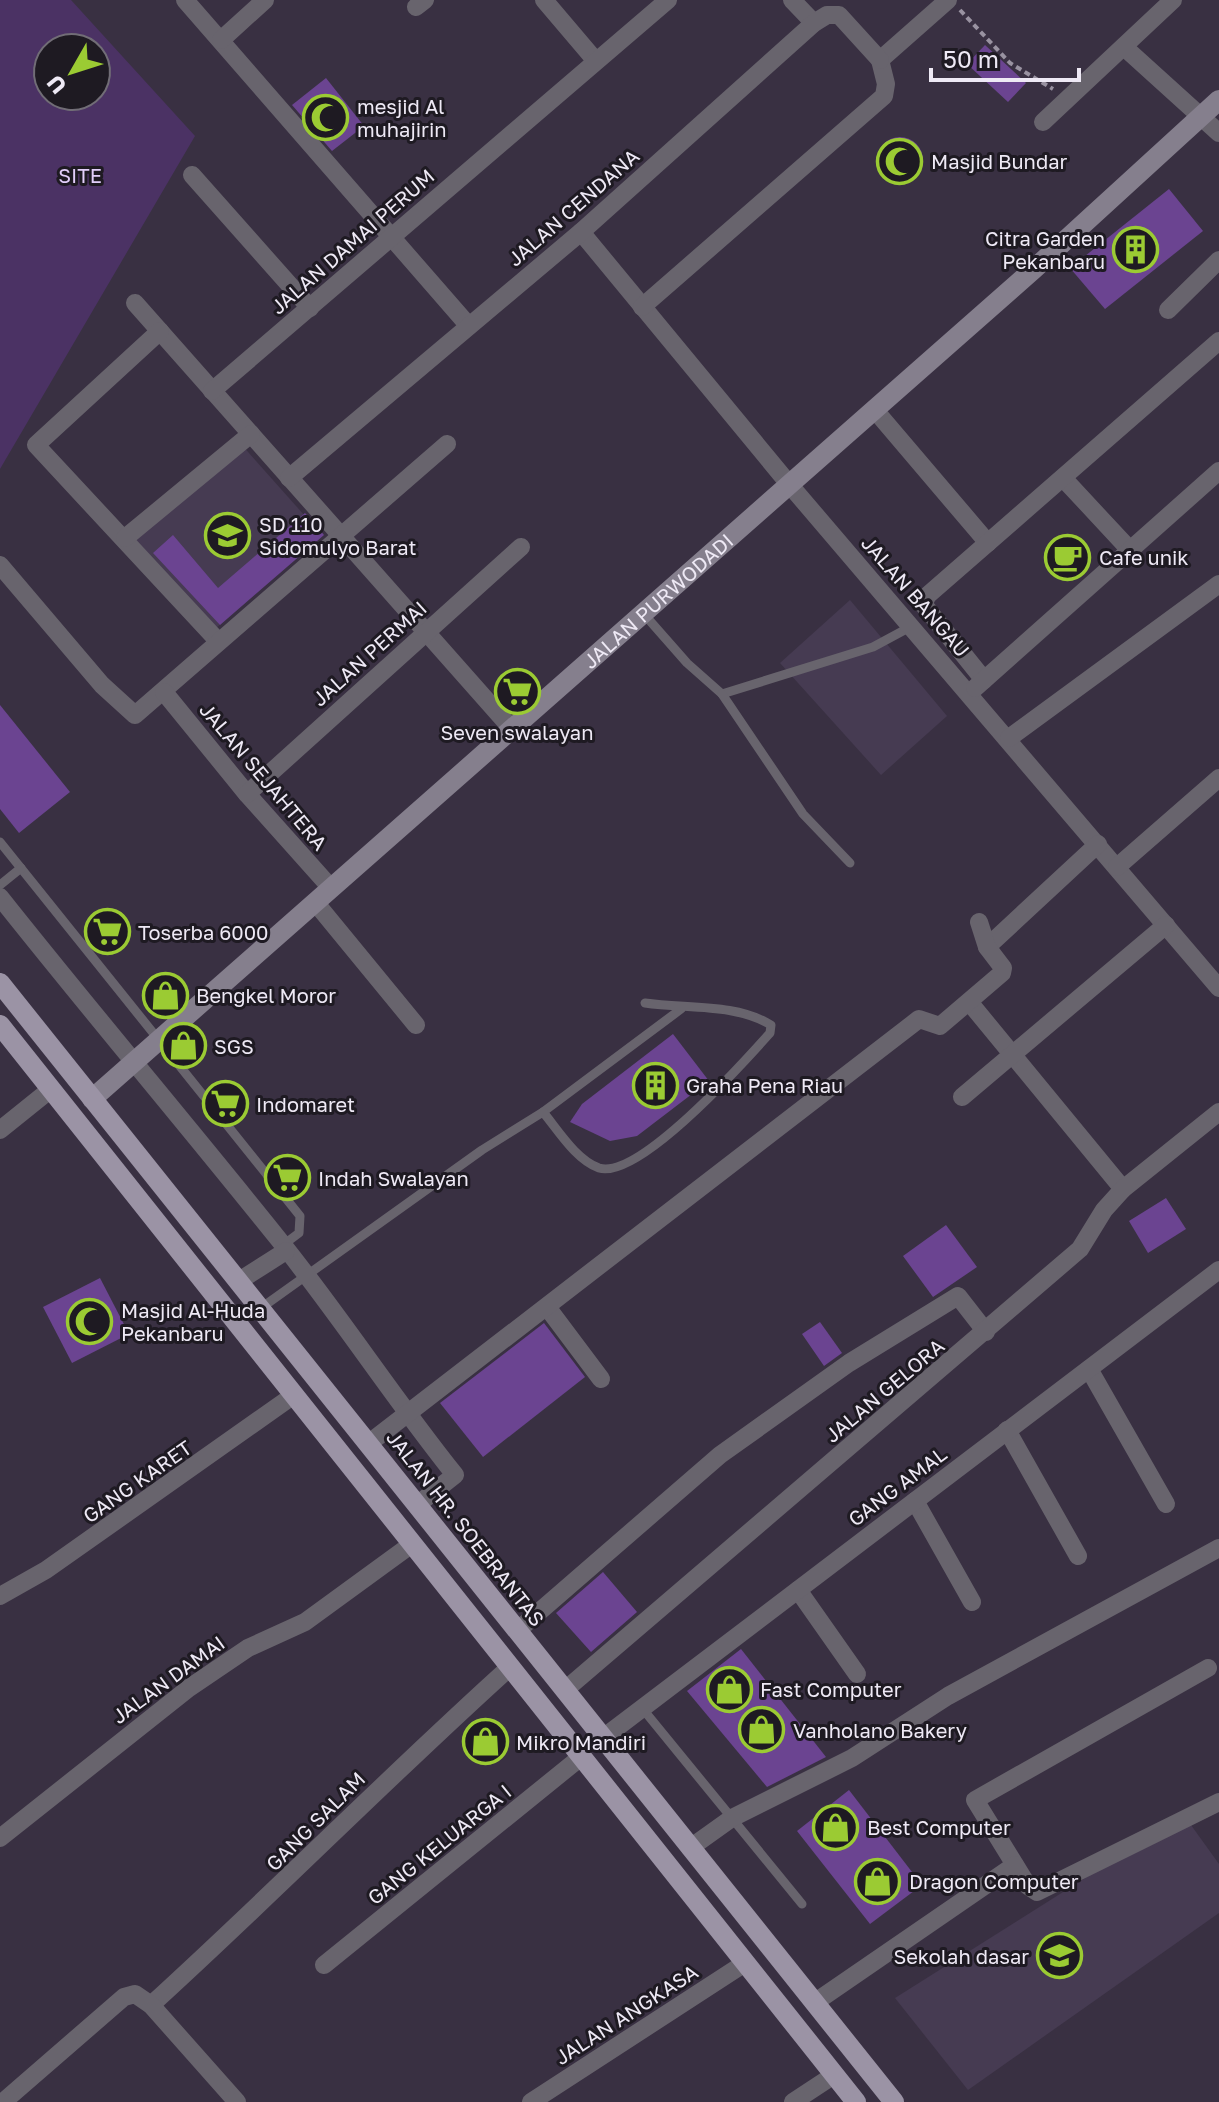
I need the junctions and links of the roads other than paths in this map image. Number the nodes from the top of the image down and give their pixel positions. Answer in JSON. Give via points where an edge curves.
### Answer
{"nodes":[{"id":1,"x":185,"y":0,"type":"edge"},
{"id":2,"x":265,"y":0,"type":"edge"},
{"id":3,"x":544,"y":0,"type":"edge"},
{"id":4,"x":668,"y":0,"type":"edge"},
{"id":5,"x":792,"y":0,"type":"edge"},
{"id":6,"x":949,"y":0,"type":"edge"},
{"id":7,"x":1173,"y":0,"type":"edge"},
{"id":8,"x":814,"y":23,"type":"junction"},
{"id":9,"x":221,"y":40,"type":"junction"},
{"id":10,"x":1124,"y":47,"type":"junction"},
{"id":11,"x":595,"y":60,"type":"junction"},
{"id":12,"x":880,"y":60,"type":"junction"},
{"id":13,"x":1219,"y":100,"type":"edge"},
{"id":14,"x":1202,"y":115,"type":"junction"},
{"id":15,"x":1043,"y":122,"type":"dead end"},
{"id":16,"x":1219,"y":133,"type":"edge"},
{"id":17,"x":192,"y":175,"type":"dead end"},
{"id":18,"x":581,"y":232,"type":"junction"},
{"id":19,"x":391,"y":235,"type":"junction"},
{"id":20,"x":1219,"y":260,"type":"edge"},
{"id":21,"x":135,"y":303,"type":"dead end"},
{"id":22,"x":642,"y":307,"type":"junction"},
{"id":23,"x":310,"y":308,"type":"junction"},
{"id":24,"x":1168,"y":310,"type":"dead end"},
{"id":25,"x":468,"y":325,"type":"junction"},
{"id":26,"x":160,"y":331,"type":"junction"},
{"id":27,"x":1219,"y":341,"type":"edge"},
{"id":28,"x":212,"y":391,"type":"junction"},
{"id":29,"x":874,"y":409,"type":"junction"},
{"id":30,"x":251,"y":434,"type":"junction"},
{"id":31,"x":447,"y":444,"type":"dead end"},
{"id":32,"x":1219,"y":471,"type":"edge"},
{"id":33,"x":289,"y":478,"type":"junction"},
{"id":34,"x":1063,"y":478,"type":"junction"},
{"id":35,"x":789,"y":484,"type":"junction"},
{"id":36,"x":340,"y":536,"type":"junction"},
{"id":37,"x":125,"y":538,"type":"junction"},
{"id":38,"x":988,"y":543,"type":"junction"},
{"id":39,"x":521,"y":547,"type":"dead end"},
{"id":40,"x":1130,"y":550,"type":"junction"},
{"id":41,"x":0,"y":565,"type":"edge"},
{"id":42,"x":1219,"y":584,"type":"edge"},
{"id":43,"x":643,"y":613,"type":"junction"},
{"id":44,"x":912,"y":626,"type":"junction"},
{"id":45,"x":425,"y":631,"type":"junction"},
{"id":46,"x":218,"y":641,"type":"junction"},
{"id":47,"x":977,"y":687,"type":"junction"},
{"id":48,"x":164,"y":692,"type":"junction"},
{"id":49,"x":722,"y":694,"type":"junction"},
{"id":50,"x":512,"y":729,"type":"junction"},
{"id":51,"x":1009,"y":738,"type":"junction"},
{"id":52,"x":1219,"y":778,"type":"edge"},
{"id":53,"x":247,"y":794,"type":"junction"},
{"id":54,"x":0,"y":842,"type":"edge"},
{"id":55,"x":1098,"y":844,"type":"junction"},
{"id":56,"x":850,"y":863,"type":"dead end"},
{"id":57,"x":1117,"y":867,"type":"junction"},
{"id":58,"x":21,"y":868,"type":"junction"},
{"id":59,"x":0,"y":885,"type":"edge"},
{"id":60,"x":323,"y":895,"type":"junction"},
{"id":61,"x":0,"y":897,"type":"edge"},
{"id":62,"x":979,"y":922,"type":"dead end"},
{"id":63,"x":1166,"y":925,"type":"junction"},
{"id":64,"x":987,"y":947,"type":"junction"},
{"id":65,"x":0,"y":983,"type":"edge"},
{"id":66,"x":1219,"y":988,"type":"edge"},
{"id":67,"x":645,"y":1003,"type":"dead end"},
{"id":68,"x":970,"y":1003,"type":"junction"},
{"id":69,"x":681,"y":1009,"type":"junction"},
{"id":70,"x":0,"y":1025,"type":"edge"},
{"id":71,"x":416,"y":1025,"type":"dead end"},
{"id":72,"x":159,"y":1040,"type":"junction"},
{"id":73,"x":1012,"y":1057,"type":"junction"},
{"id":74,"x":132,"y":1064,"type":"junction"},
{"id":75,"x":51,"y":1089,"type":"junction"},
{"id":76,"x":962,"y":1097,"type":"dead end"},
{"id":77,"x":92,"y":1099,"type":"junction"},
{"id":78,"x":543,"y":1112,"type":"junction"},
{"id":79,"x":1219,"y":1112,"type":"edge"},
{"id":80,"x":0,"y":1130,"type":"edge"},
{"id":81,"x":1123,"y":1189,"type":"junction"},
{"id":82,"x":285,"y":1248,"type":"junction"},
{"id":83,"x":1219,"y":1270,"type":"edge"},
{"id":84,"x":304,"y":1275,"type":"junction"},
{"id":85,"x":239,"y":1281,"type":"junction"},
{"id":86,"x":547,"y":1307,"type":"junction"},
{"id":87,"x":261,"y":1308,"type":"junction"},
{"id":88,"x":986,"y":1332,"type":"junction"},
{"id":89,"x":1089,"y":1369,"type":"junction"},
{"id":90,"x":601,"y":1379,"type":"dead end"},
{"id":91,"x":294,"y":1395,"type":"junction"},
{"id":92,"x":406,"y":1414,"type":"junction"},
{"id":93,"x":1007,"y":1430,"type":"junction"},
{"id":94,"x":368,"y":1444,"type":"junction"},
{"id":95,"x":915,"y":1501,"type":"junction"},
{"id":96,"x":1166,"y":1504,"type":"dead end"},
{"id":97,"x":417,"y":1505,"type":"junction"},
{"id":98,"x":412,"y":1544,"type":"junction"},
{"id":99,"x":1219,"y":1548,"type":"edge"},
{"id":100,"x":1078,"y":1556,"type":"dead end"},
{"id":101,"x":798,"y":1590,"type":"junction"},
{"id":102,"x":0,"y":1596,"type":"edge"},
{"id":103,"x":972,"y":1602,"type":"dead end"},
{"id":104,"x":517,"y":1631,"type":"junction"},
{"id":105,"x":510,"y":1667,"type":"junction"},
{"id":106,"x":1208,"y":1668,"type":"dead end"},
{"id":107,"x":857,"y":1674,"type":"dead end"},
{"id":108,"x":565,"y":1690,"type":"junction"},
{"id":109,"x":642,"y":1708,"type":"junction"},
{"id":110,"x":603,"y":1738,"type":"junction"},
{"id":111,"x":581,"y":1757,"type":"junction"},
{"id":112,"x":1219,"y":1802,"type":"edge"},
{"id":113,"x":732,"y":1818,"type":"junction"},
{"id":114,"x":0,"y":1838,"type":"edge"},
{"id":115,"x":690,"y":1848,"type":"junction"},
{"id":116,"x":1015,"y":1865,"type":"junction"},
{"id":117,"x":802,"y":1904,"type":"dead end"},
{"id":118,"x":745,"y":1963,"type":"junction"},
{"id":119,"x":324,"y":1965,"type":"dead end"},
{"id":120,"x":814,"y":2003,"type":"junction"},
{"id":121,"x":151,"y":2005,"type":"junction"},
{"id":122,"x":834,"y":2075,"type":"junction"},
{"id":123,"x":3,"y":2102,"type":"edge"},
{"id":124,"x":237,"y":2102,"type":"edge"},
{"id":125,"x":531,"y":2102,"type":"edge"},
{"id":126,"x":793,"y":2102,"type":"edge"},
{"id":127,"x":856,"y":2102,"type":"edge"},
{"id":128,"x":894,"y":2102,"type":"edge"}],
"edges":[{"from":1,"to":9,"type":"street"},
{"from":2,"to":9,"type":"street"},
{"from":3,"to":11,"type":"street"},
{"from":4,"to":11,"type":"street","name":"JALAN DAMAI PERUM"},
{"from":5,"to":8,"type":"street"},
{"from":6,"to":12,"type":"street"},
{"from":7,"to":10,"type":"street"},
{"from":8,"to":12,"type":"street","via":[[839,15]]},
{"from":8,"to":18,"type":"street","name":"JALAN CENDANA"},
{"from":9,"to":19,"type":"street"},
{"from":10,"to":14,"type":"street"},
{"from":10,"to":15,"type":"street"},
{"from":11,"to":19,"type":"street","name":"JALAN DAMAI PERUM"},
{"from":12,"to":22,"type":"street","via":[[884,96]]},
{"from":13,"to":14,"type":"street","name":"JALAN PURWODADI"},
{"from":14,"to":16,"type":"street"},
{"from":14,"to":29,"type":"street","name":"JALAN PURWODADI"},
{"from":17,"to":23,"type":"street"},
{"from":18,"to":22,"type":"street","name":"JALAN BANGAU"},
{"from":18,"to":25,"type":"street","name":"JALAN CENDANA"},
{"from":19,"to":23,"type":"street","name":"JALAN DAMAI PERUM"},
{"from":19,"to":25,"type":"street"},
{"from":20,"to":24,"type":"street"},
{"from":21,"to":26,"type":"street"},
{"from":22,"to":35,"type":"street","name":"JALAN BANGAU"},
{"from":23,"to":28,"type":"street","name":"JALAN DAMAI PERUM"},
{"from":25,"to":33,"type":"street","name":"JALAN CENDANA"},
{"from":26,"to":28,"type":"street"},
{"from":26,"to":37,"type":"street","via":[[36,445]]},
{"from":27,"to":34,"type":"street"},
{"from":28,"to":30,"type":"street"},
{"from":29,"to":35,"type":"street","name":"JALAN PURWODADI"},
{"from":29,"to":38,"type":"street"},
{"from":30,"to":33,"type":"street"},
{"from":30,"to":37,"type":"street"},
{"from":31,"to":36,"type":"street"},
{"from":32,"to":40,"type":"street"},
{"from":33,"to":36,"type":"street"},
{"from":34,"to":38,"type":"street"},
{"from":34,"to":40,"type":"street"},
{"from":35,"to":43,"type":"street","name":"JALAN PURWODADI"},
{"from":35,"to":44,"type":"street","name":"JALAN BANGAU"},
{"from":36,"to":45,"type":"street"},
{"from":36,"to":46,"type":"street"},
{"from":37,"to":46,"type":"street"},
{"from":38,"to":47,"type":"street","via":[[923,604]]},
{"from":39,"to":45,"type":"street","name":"JALAN PERMAI"},
{"from":40,"to":47,"type":"street"},
{"from":41,"to":48,"type":"street","via":[[127,711],[135,715]]},
{"from":42,"to":51,"type":"street"},
{"from":43,"to":49,"type":"lane"},
{"from":43,"to":50,"type":"street","name":"JALAN PURWODADI"},
{"from":44,"to":47,"type":"street","name":"JALAN BANGAU"},
{"from":44,"to":49,"type":"lane","via":[[873,647]]},
{"from":45,"to":50,"type":"street"},
{"from":45,"to":53,"type":"street","name":"JALAN PERMAI"},
{"from":46,"to":48,"type":"street"},
{"from":47,"to":51,"type":"street","name":"JALAN BANGAU"},
{"from":48,"to":53,"type":"street","name":"JALAN SEJAHTERA"},
{"from":49,"to":56,"type":"lane","via":[[803,814]]},
{"from":50,"to":60,"type":"street","name":"JALAN PURWODADI"},
{"from":51,"to":55,"type":"street","name":"JALAN BANGAU"},
{"from":52,"to":57,"type":"street"},
{"from":53,"to":60,"type":"street","name":"JALAN SEJAHTERA"},
{"from":54,"to":58,"type":"lane"},
{"from":55,"to":57,"type":"street","name":"JALAN BANGAU"},
{"from":55,"to":64,"type":"street"},
{"from":57,"to":63,"type":"street","name":"JALAN BANGAU"},
{"from":58,"to":59,"type":"lane"},
{"from":58,"to":72,"type":"lane"},
{"from":60,"to":71,"type":"street","name":"JALAN SEJAHTERA"},
{"from":60,"to":72,"type":"street","name":"JALAN PURWODADI"},
{"from":61,"to":74,"type":"street"},
{"from":62,"to":64,"type":"street"},
{"from":63,"to":66,"type":"street","name":"JALAN BANGAU"},
{"from":63,"to":73,"type":"street"},
{"from":64,"to":68,"type":"street","via":[[1002,973]]},
{"from":65,"to":77,"type":"main road","name":"JALAN HR. SOEBRANTAS"},
{"from":67,"to":69,"type":"lane"},
{"from":68,"to":73,"type":"street"},
{"from":68,"to":86,"type":"street","via":[[940,1026],[919,1019]]},
{"from":69,"to":78,"type":"lane"},
{"from":69,"to":78,"type":"lane","via":[[726,1009],[771,1025],[770,1033],[697,1113],[623,1165],[609,1169],[578,1154]]},
{"from":70,"to":75,"type":"main road"},
{"from":72,"to":74,"type":"street","name":"JALAN PURWODADI"},
{"from":72,"to":82,"type":"lane","via":[[300,1216],[299,1233]]},
{"from":73,"to":76,"type":"street"},
{"from":73,"to":81,"type":"street"},
{"from":74,"to":77,"type":"street","name":"JALAN PURWODADI"},
{"from":74,"to":82,"type":"street"},
{"from":75,"to":80,"type":"street"},
{"from":75,"to":91,"type":"main road"},
{"from":77,"to":85,"type":"main road","name":"JALAN HR. SOEBRANTAS"},
{"from":78,"to":84,"type":"lane"},
{"from":79,"to":81,"type":"street","name":"JALAN GELORA"},
{"from":81,"to":88,"type":"street","name":"JALAN GELORA","via":[[1080,1249]]},
{"from":82,"to":84,"type":"street"},
{"from":82,"to":85,"type":"street"},
{"from":83,"to":89,"type":"street","name":"GANG AMAL"},
{"from":84,"to":87,"type":"lane"},
{"from":84,"to":92,"type":"street"},
{"from":85,"to":87,"type":"main road","name":"JALAN HR. SOEBRANTAS"},
{"from":86,"to":90,"type":"street"},
{"from":86,"to":92,"type":"street"},
{"from":87,"to":94,"type":"main road","name":"JALAN HR. SOEBRANTAS"},
{"from":88,"to":104,"type":"street","via":[[958,1296],[849,1363],[720,1455]]},
{"from":88,"to":108,"type":"street","name":"JALAN GELORA"},
{"from":89,"to":93,"type":"street","name":"GANG AMAL"},
{"from":89,"to":96,"type":"street"},
{"from":91,"to":98,"type":"main road"},
{"from":91,"to":102,"type":"street","name":"GANG KARET","via":[[46,1570]]},
{"from":92,"to":94,"type":"street"},
{"from":92,"to":97,"type":"street","via":[[455,1475]]},
{"from":93,"to":95,"type":"street","name":"GANG AMAL"},
{"from":93,"to":100,"type":"street"},
{"from":94,"to":97,"type":"main road","name":"JALAN HR. SOEBRANTAS"},
{"from":95,"to":101,"type":"street","name":"GANG AMAL"},
{"from":95,"to":103,"type":"street"},
{"from":97,"to":104,"type":"main road","name":"JALAN HR. SOEBRANTAS"},
{"from":98,"to":105,"type":"main road"},
{"from":98,"to":114,"type":"street","name":"JALAN DAMAI","via":[[305,1622],[248,1648],[189,1688]]},
{"from":99,"to":113,"type":"street","via":[[948,1696],[852,1758]]},
{"from":101,"to":107,"type":"street"},
{"from":101,"to":109,"type":"street","name":"GANG AMAL"},
{"from":104,"to":108,"type":"main road","name":"JALAN HR. SOEBRANTAS"},
{"from":105,"to":111,"type":"main road"},
{"from":105,"to":121,"type":"street","name":"GANG SALAM"},
{"from":106,"to":116,"type":"street","via":[[976,1796]]},
{"from":108,"to":110,"type":"main road","name":"JALAN HR. SOEBRANTAS"},
{"from":109,"to":110,"type":"street","name":"GANG AMAL"},
{"from":109,"to":113,"type":"lane"},
{"from":110,"to":115,"type":"main road","name":"JALAN HR. SOEBRANTAS"},
{"from":111,"to":118,"type":"main road"},
{"from":111,"to":119,"type":"street","name":"GANG KELUARGA I"},
{"from":112,"to":116,"type":"street","via":[[1037,1892]]},
{"from":113,"to":115,"type":"street"},
{"from":113,"to":117,"type":"lane"},
{"from":115,"to":120,"type":"main road","name":"JALAN HR. SOEBRANTAS"},
{"from":116,"to":120,"type":"street"},
{"from":118,"to":122,"type":"main road"},
{"from":118,"to":125,"type":"street","name":"JALAN ANGKASA"},
{"from":120,"to":128,"type":"main road","name":"JALAN HR. SOEBRANTAS"},
{"from":121,"to":123,"type":"street","via":[[135,1994],[124,1997]]},
{"from":121,"to":124,"type":"street"},
{"from":122,"to":126,"type":"street"},
{"from":122,"to":127,"type":"main road"}]}
